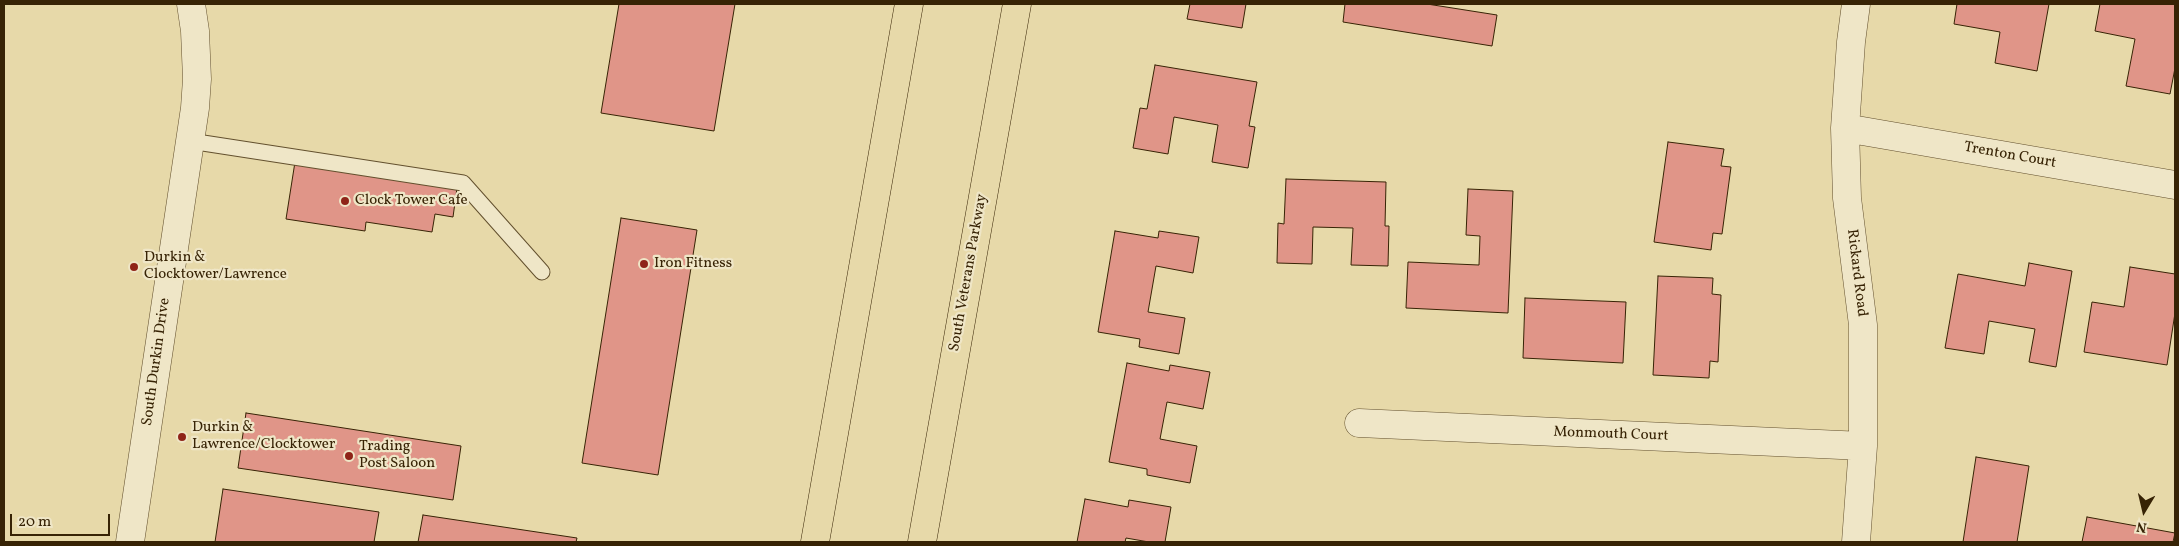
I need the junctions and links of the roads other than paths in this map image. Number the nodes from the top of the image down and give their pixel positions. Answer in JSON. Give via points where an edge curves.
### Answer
{"nodes":[{"id":1,"x":191,"y":4,"type":"edge"},
{"id":2,"x":909,"y":4,"type":"edge"},
{"id":3,"x":1016,"y":4,"type":"edge"},
{"id":4,"x":1856,"y":4,"type":"edge"},
{"id":5,"x":1845,"y":128,"type":"junction"},
{"id":6,"x":190,"y":141,"type":"junction"},
{"id":7,"x":2175,"y":185,"type":"edge"},
{"id":8,"x":542,"y":272,"type":"dead end"},
{"id":9,"x":1359,"y":423,"type":"dead end"},
{"id":10,"x":1863,"y":446,"type":"junction"},
{"id":11,"x":830,"y":455,"type":"junction"},
{"id":12,"x":130,"y":542,"type":"edge"},
{"id":13,"x":815,"y":542,"type":"edge"},
{"id":14,"x":835,"y":542,"type":"edge"},
{"id":15,"x":922,"y":542,"type":"edge"},
{"id":16,"x":1856,"y":542,"type":"edge"}],
"edges":[{"from":1,"to":6,"type":"street","name":"South Durkin Drive","via":[[197,79]]},
{"from":2,"to":11,"type":"highway"},
{"from":3,"to":15,"type":"highway","name":"South Veterans Parkway"},
{"from":4,"to":5,"type":"street","name":"Rickard Road","via":[[1850,42]]},
{"from":5,"to":7,"type":"street","name":"Trenton Court"},
{"from":5,"to":10,"type":"street","name":"Rickard Road","via":[[1847,198],[1863,325]]},
{"from":6,"to":8,"type":"lane","via":[[463,183]]},
{"from":6,"to":12,"type":"street","name":"South Durkin Drive"},
{"from":9,"to":10,"type":"street","name":"Monmouth Court"},
{"from":10,"to":16,"type":"street","name":"Rickard Road"},
{"from":11,"to":13,"type":"highway"},
{"from":11,"to":14,"type":"highway"}]}
